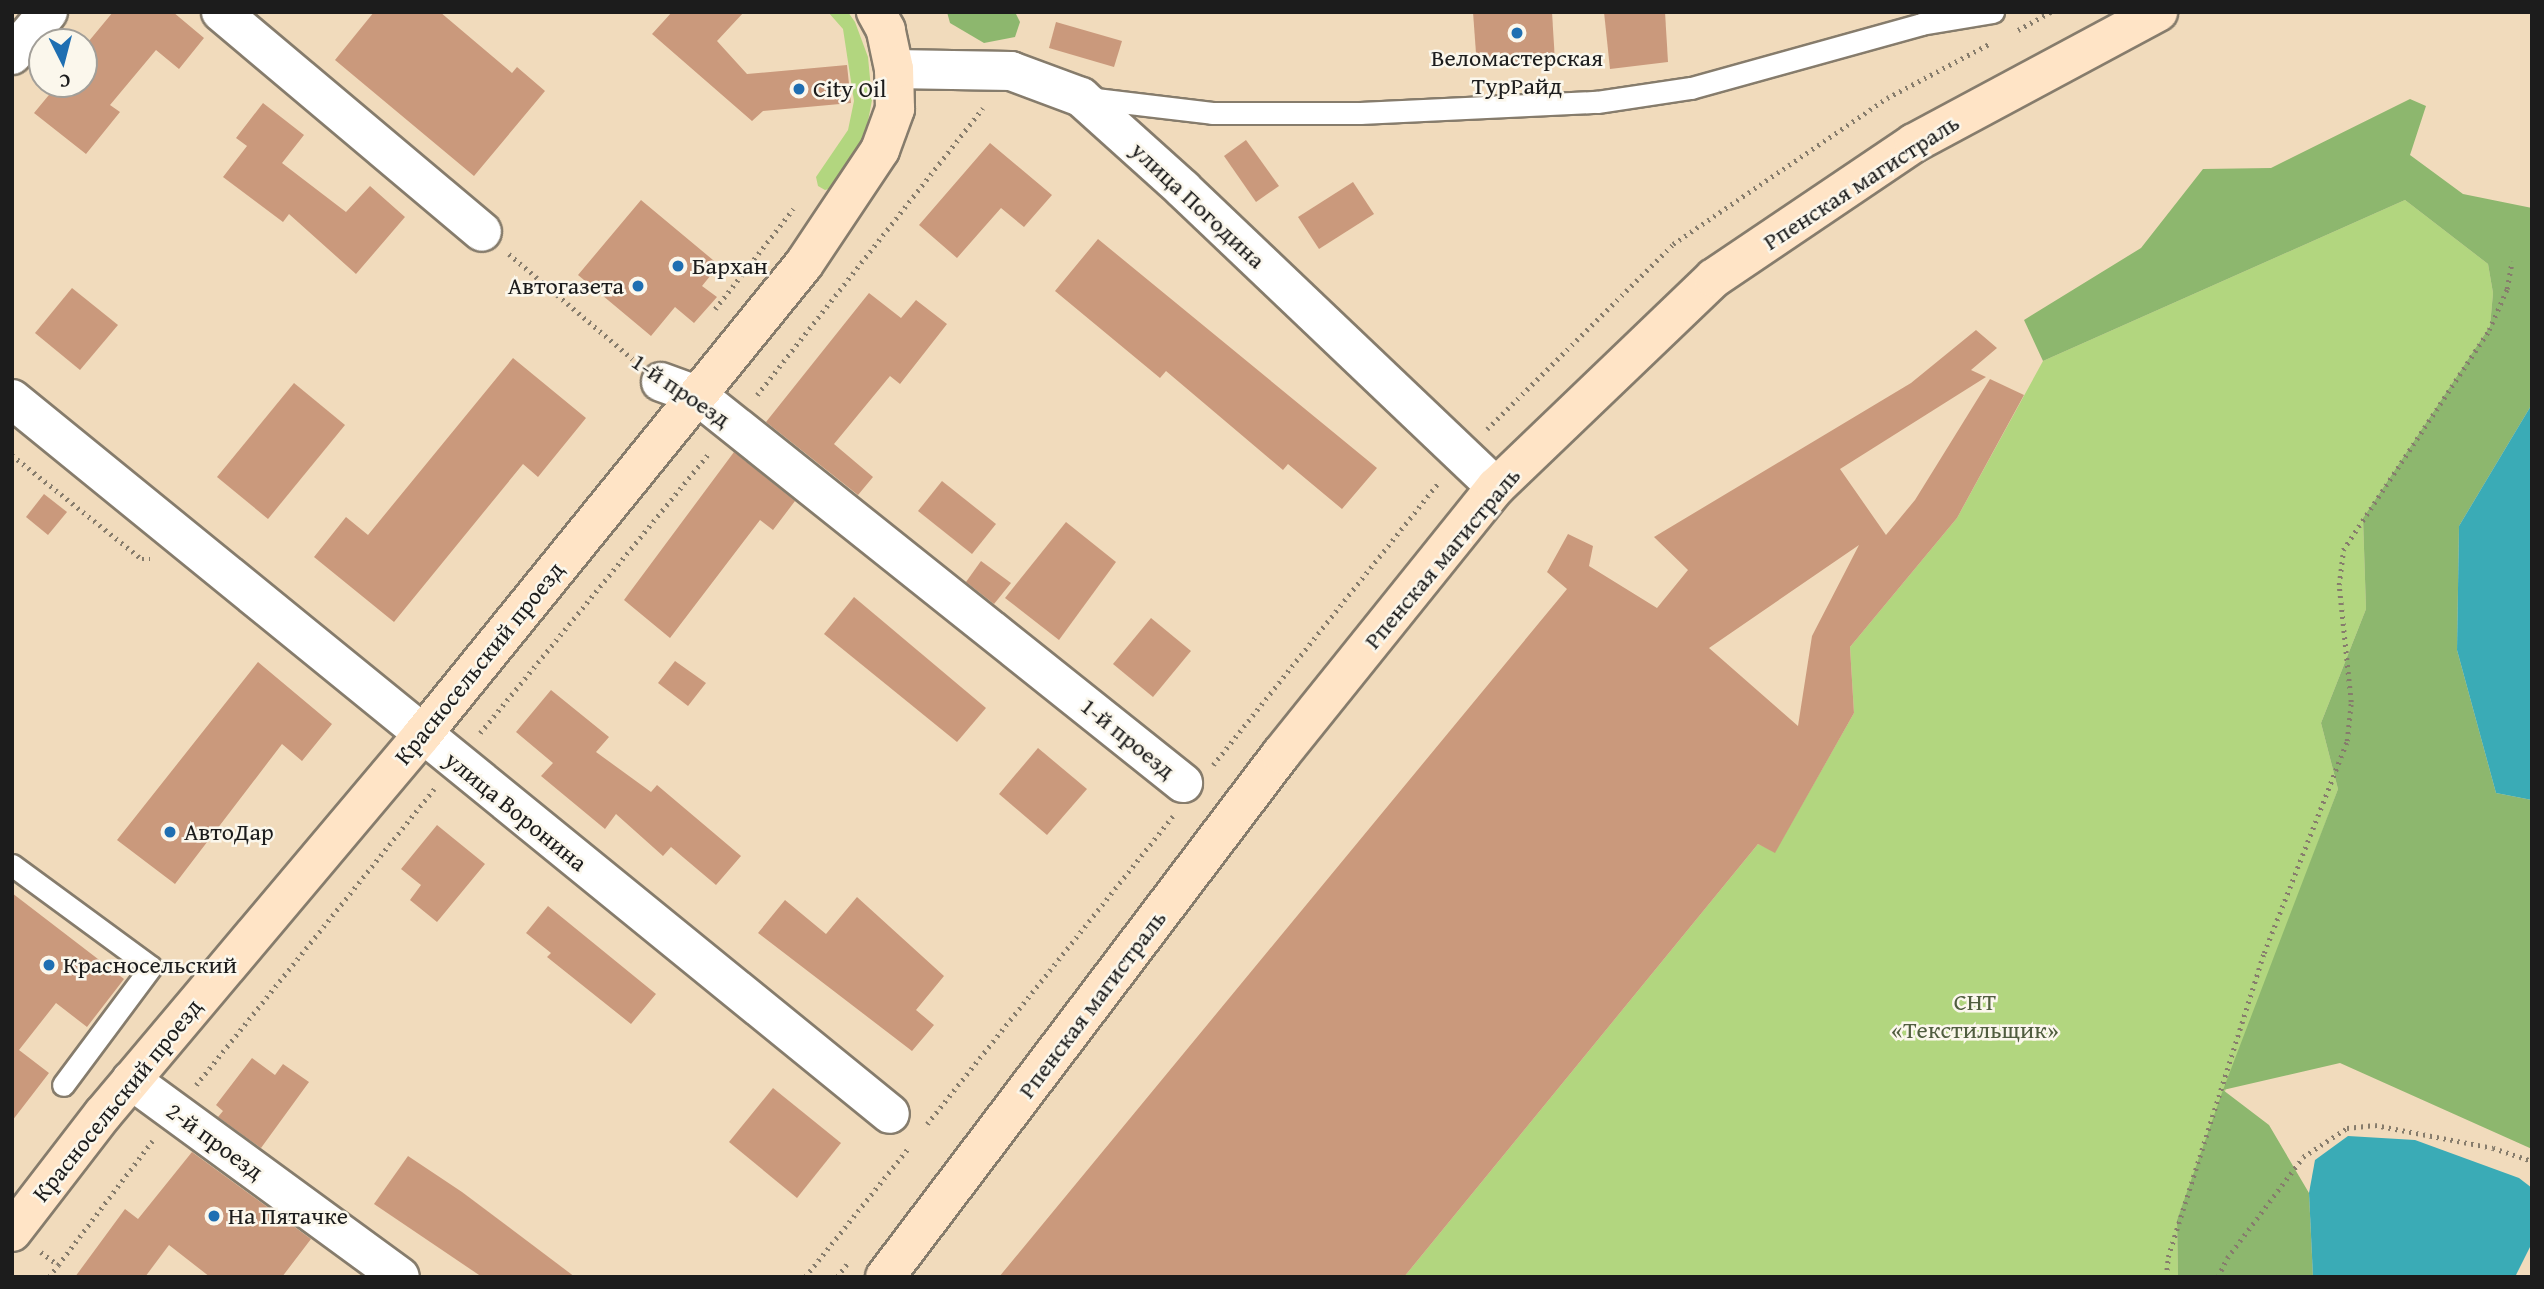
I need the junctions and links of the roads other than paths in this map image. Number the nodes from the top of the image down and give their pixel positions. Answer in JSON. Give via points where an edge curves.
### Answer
{"nodes":[{"id":1,"x":48,"y":12,"type":"edge"},
{"id":2,"x":222,"y":12,"type":"edge"},
{"id":3,"x":876,"y":12,"type":"edge"},
{"id":4,"x":1993,"y":12,"type":"edge"},
{"id":5,"x":2158,"y":12,"type":"edge"},
{"id":6,"x":12,"y":55,"type":"edge"},
{"id":7,"x":894,"y":69,"type":"junction"},
{"id":8,"x":1081,"y":97,"type":"junction"},
{"id":9,"x":482,"y":232,"type":"road end"},
{"id":10,"x":661,"y":383,"type":"road end"},
{"id":11,"x":697,"y":395,"type":"junction"},
{"id":12,"x":12,"y":399,"type":"edge"},
{"id":13,"x":1496,"y":487,"type":"junction"},
{"id":14,"x":422,"y":735,"type":"junction"},
{"id":15,"x":1191,"y":787,"type":"road end"},
{"id":16,"x":12,"y":864,"type":"edge"},
{"id":17,"x":131,"y":1080,"type":"junction"},
{"id":18,"x":63,"y":1085,"type":"dead end"},
{"id":19,"x":890,"y":1114,"type":"dead end"},
{"id":20,"x":24,"y":1241,"type":"edge"},
{"id":21,"x":400,"y":1277,"type":"edge"},
{"id":22,"x":886,"y":1277,"type":"edge"}],
"edges":[{"from":1,"to":6,"type":"street"},
{"from":2,"to":9,"type":"street"},
{"from":3,"to":7,"type":"main road","via":[[886,30]]},
{"from":4,"to":8,"type":"lane","via":[[1922,24],[1691,88],[1597,102],[1360,113],[1212,113]]},
{"from":5,"to":13,"type":"main road","name":"Рпенская магистраль","via":[[1914,144],[1714,278]]},
{"from":7,"to":8,"type":"street","name":"улица Погодина","via":[[1011,71]]},
{"from":7,"to":11,"type":"main road","name":"Красносельский проезд","via":[[895,109],[880,150],[804,264]]},
{"from":8,"to":13,"type":"street","name":"улица Погодина"},
{"from":10,"to":11,"type":"street","name":"1-й проезд"},
{"from":11,"to":14,"type":"main road","name":"Красносельский проезд"},
{"from":11,"to":15,"type":"street","name":"1-й проезд"},
{"from":12,"to":14,"type":"street","name":"улица Воронина"},
{"from":13,"to":22,"type":"main road","name":"Рпенская магистраль","via":[[1281,754]]},
{"from":14,"to":17,"type":"main road","name":"Красносельский проезд"},
{"from":14,"to":19,"type":"street","name":"улица Воронина"},
{"from":16,"to":18,"type":"lane","via":[[150,967]]},
{"from":17,"to":20,"type":"main road","name":"Красносельский проезд"},
{"from":17,"to":21,"type":"street","name":"2-й проезд"}]}
